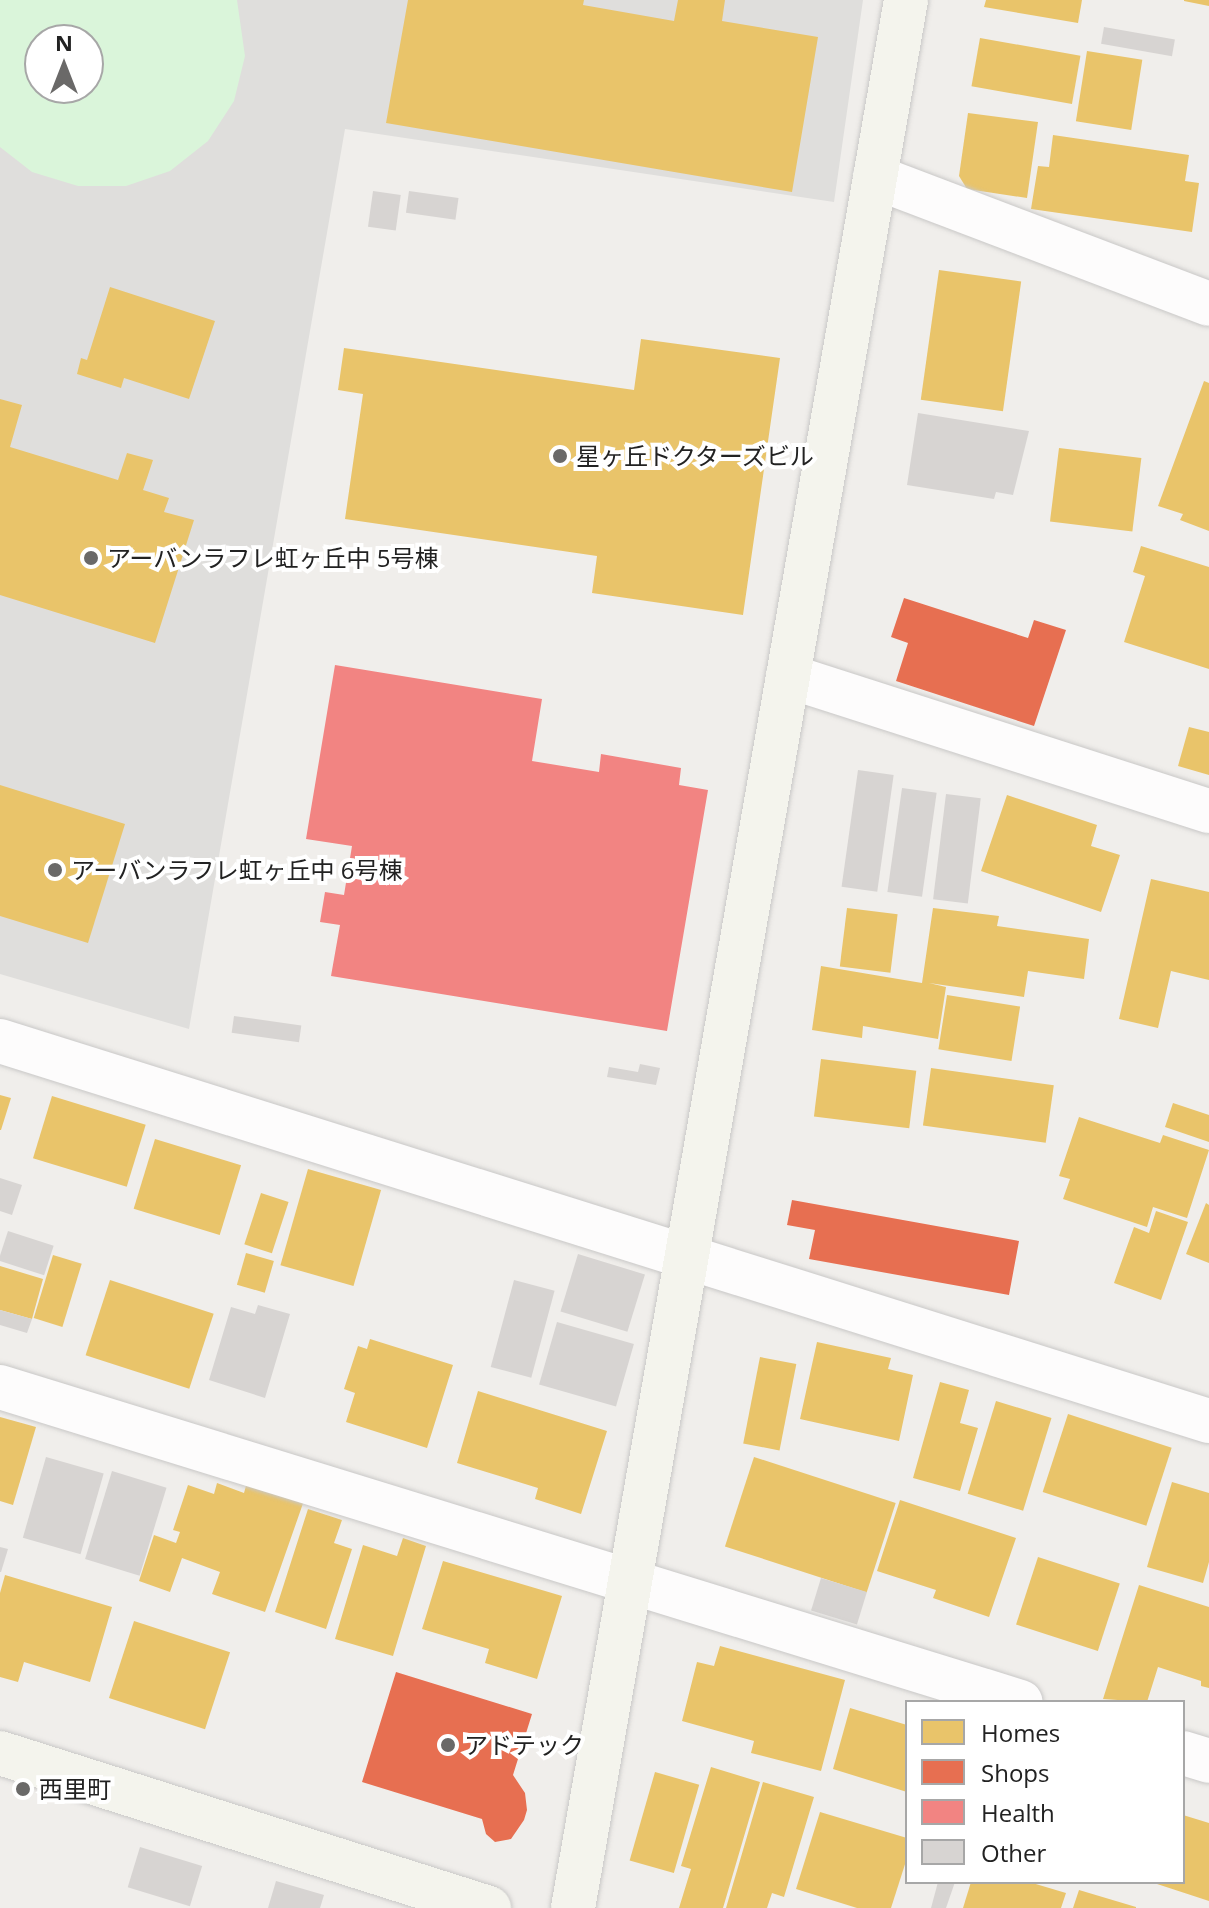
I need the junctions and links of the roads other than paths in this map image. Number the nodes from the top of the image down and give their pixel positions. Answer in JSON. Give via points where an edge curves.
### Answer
{"nodes":[{"id":1,"x":906,"y":0,"type":"edge"},
{"id":2,"x":875,"y":177,"type":"junction"},
{"id":3,"x":1209,"y":304,"type":"edge"},
{"id":4,"x":788,"y":676,"type":"junction"},
{"id":5,"x":1209,"y":811,"type":"edge"},
{"id":6,"x":0,"y":1041,"type":"edge"},
{"id":7,"x":687,"y":1256,"type":"junction"},
{"id":8,"x":0,"y":1387,"type":"edge"},
{"id":9,"x":1209,"y":1421,"type":"edge"},
{"id":10,"x":631,"y":1579,"type":"junction"},
{"id":11,"x":1015,"y":1700,"type":"edge"},
{"id":12,"x":0,"y":1753,"type":"edge"},
{"id":13,"x":1185,"y":1754,"type":"edge"},
{"id":14,"x":1209,"y":1761,"type":"edge"},
{"id":15,"x":489,"y":1908,"type":"edge"},
{"id":16,"x":573,"y":1908,"type":"edge"}],
"edges":[{"from":1,"to":2,"type":"street"},
{"from":2,"to":3,"type":"street"},
{"from":2,"to":4,"type":"street"},
{"from":4,"to":5,"type":"street"},
{"from":4,"to":7,"type":"street"},
{"from":6,"to":7,"type":"street"},
{"from":7,"to":9,"type":"street"},
{"from":7,"to":10,"type":"street"},
{"from":8,"to":10,"type":"street"},
{"from":10,"to":11,"type":"street"},
{"from":10,"to":16,"type":"street"},
{"from":12,"to":15,"type":"street"},
{"from":13,"to":14,"type":"street"}]}
